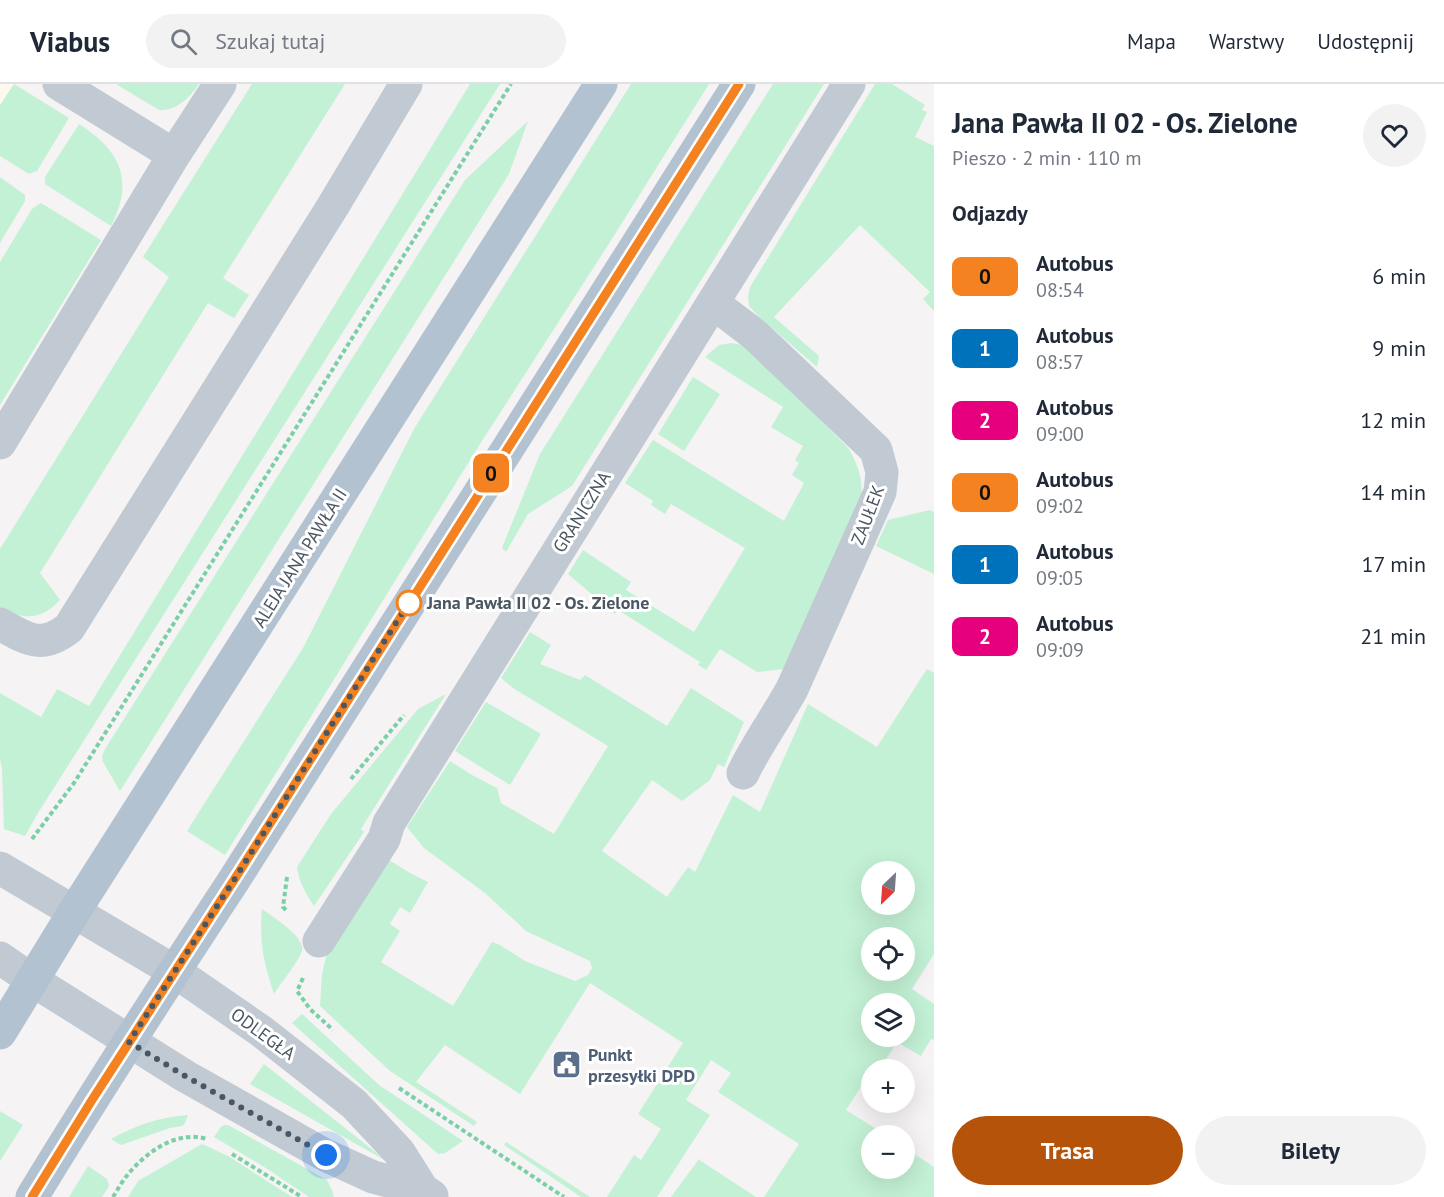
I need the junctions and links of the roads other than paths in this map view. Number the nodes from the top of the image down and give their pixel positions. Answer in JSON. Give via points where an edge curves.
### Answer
{"nodes":[{"id":1,"x":59,"y":84,"type":"edge"},
{"id":2,"x":220,"y":84,"type":"edge"},
{"id":3,"x":406,"y":84,"type":"edge"},
{"id":4,"x":601,"y":84,"type":"edge"},
{"id":5,"x":739,"y":84,"type":"edge"},
{"id":6,"x":849,"y":84,"type":"edge"},
{"id":7,"x":174,"y":155,"type":"junction"},
{"id":8,"x":713,"y":303,"type":"junction"},
{"id":9,"x":0,"y":443,"type":"edge"},
{"id":10,"x":0,"y":624,"type":"edge"},
{"id":11,"x":742,"y":773,"type":"dead end"},
{"id":12,"x":0,"y":868,"type":"edge"},
{"id":13,"x":74,"y":912,"type":"junction"},
{"id":14,"x":319,"y":941,"type":"dead end"},
{"id":15,"x":0,"y":958,"type":"edge"},
{"id":16,"x":174,"y":971,"type":"junction"},
{"id":17,"x":32,"y":980,"type":"junction"},
{"id":18,"x":0,"y":1033,"type":"edge"},
{"id":19,"x":129,"y":1042,"type":"junction"},
{"id":20,"x":365,"y":1187,"type":"edge"},
{"id":21,"x":428,"y":1193,"type":"edge"},
{"id":22,"x":32,"y":1197,"type":"edge"}],
"edges":[{"from":1,"to":7,"type":"street"},
{"from":2,"to":7,"type":"street"},
{"from":3,"to":10,"type":"street","via":[[69,628],[35,641]]},
{"from":4,"to":13,"type":"main road","name":"ALEJA JANA PAWŁA II"},
{"from":5,"to":16,"type":"main road"},
{"from":6,"to":8,"type":"street","name":"GRANICZNA"},
{"from":7,"to":9,"type":"street"},
{"from":8,"to":11,"type":"street","name":"ZAUŁEK","via":[[755,334],[876,450],[882,472],[880,492],[792,689]]},
{"from":8,"to":14,"type":"street","name":"GRANICZNA"},
{"from":12,"to":13,"type":"street","name":"ODLEGŁA"},
{"from":13,"to":16,"type":"street","name":"ODLEGŁA"},
{"from":13,"to":17,"type":"main road","name":"ALEJA JANA PAWŁA II"},
{"from":15,"to":17,"type":"street","name":"ODLEGŁA"},
{"from":16,"to":19,"type":"main road"},
{"from":16,"to":21,"type":"street","name":"ODLEGŁA","via":[[261,1031],[354,1104],[399,1152]]},
{"from":17,"to":18,"type":"main road","name":"ALEJA JANA PAWŁA II"},
{"from":17,"to":19,"type":"street","name":"ODLEGŁA"},
{"from":19,"to":20,"type":"street","name":"ODLEGŁA","via":[[326,1155]]},
{"from":19,"to":22,"type":"main road"},
{"from":20,"to":21,"type":"street","name":"ODLEGŁA"}]}
